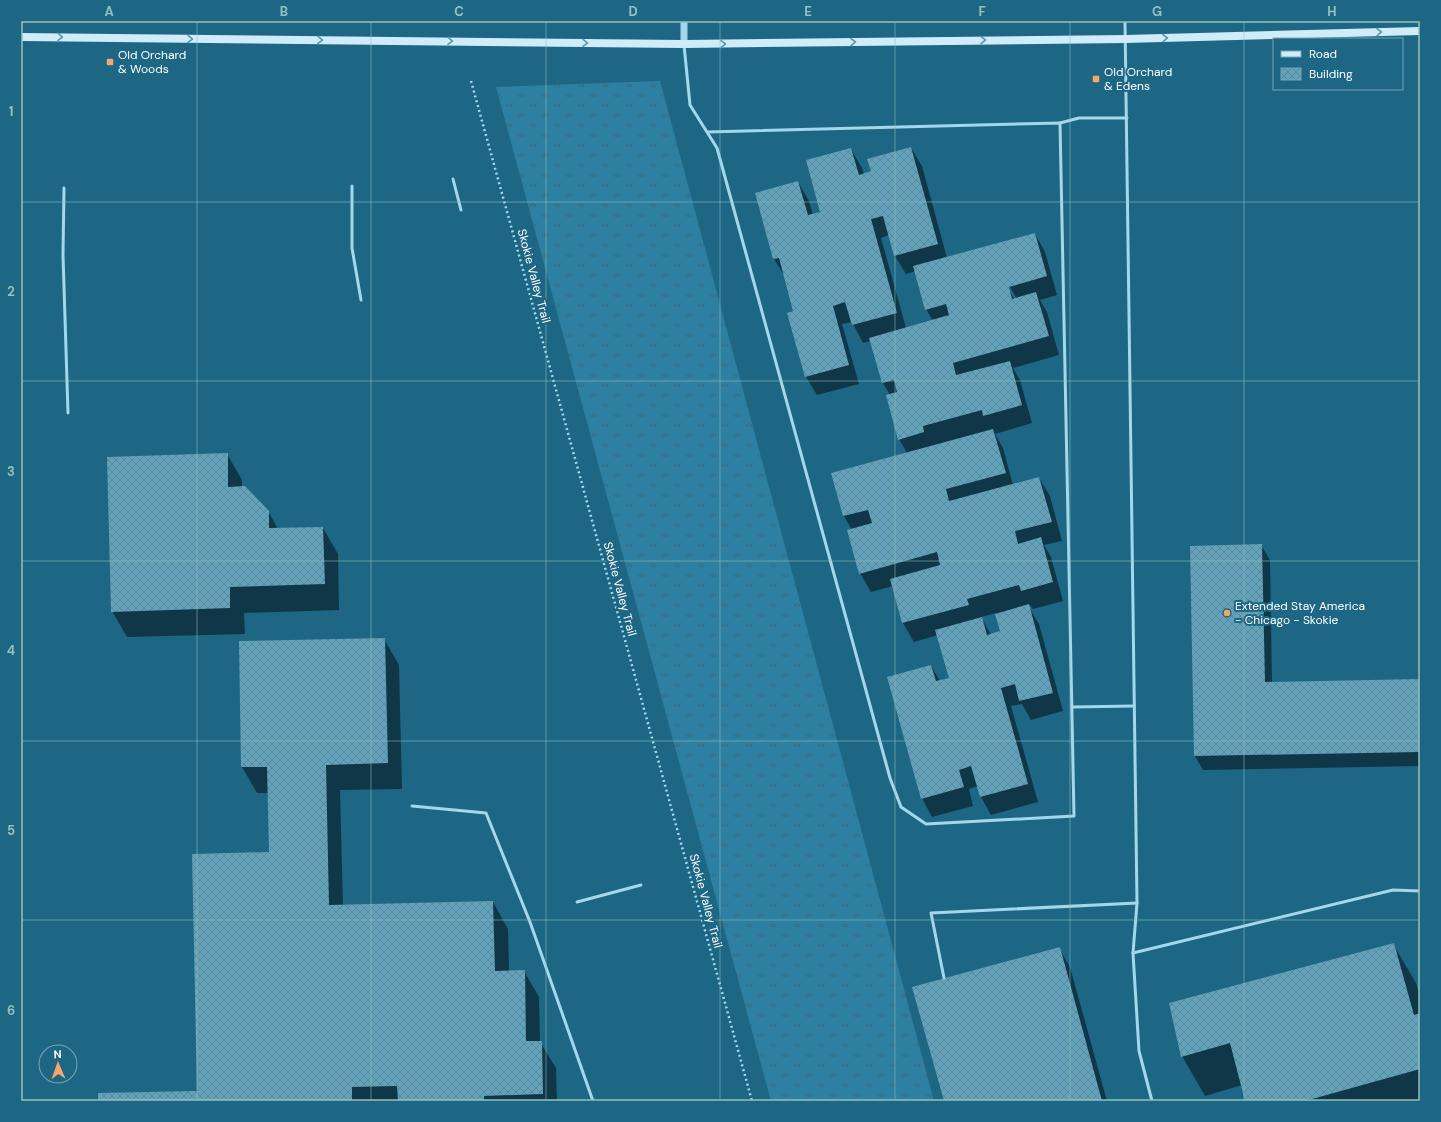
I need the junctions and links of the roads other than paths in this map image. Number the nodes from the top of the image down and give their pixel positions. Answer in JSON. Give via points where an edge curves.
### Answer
{"nodes":[{"id":1,"x":684,"y":21,"type":"edge"},
{"id":2,"x":1125,"y":21,"type":"edge"},
{"id":3,"x":1420,"y":31,"type":"edge"},
{"id":4,"x":21,"y":37,"type":"edge"},
{"id":5,"x":1126,"y":39,"type":"junction"},
{"id":6,"x":684,"y":44,"type":"junction"},
{"id":7,"x":1127,"y":118,"type":"junction"},
{"id":8,"x":1060,"y":123,"type":"junction"},
{"id":9,"x":707,"y":132,"type":"junction"},
{"id":10,"x":453,"y":179,"type":"dead end"},
{"id":11,"x":352,"y":186,"type":"dead end"},
{"id":12,"x":64,"y":188,"type":"dead end"},
{"id":13,"x":461,"y":210,"type":"dead end"},
{"id":14,"x":361,"y":300,"type":"dead end"},
{"id":15,"x":68,"y":413,"type":"dead end"},
{"id":16,"x":1134,"y":706,"type":"junction"},
{"id":17,"x":1072,"y":707,"type":"junction"},
{"id":18,"x":412,"y":806,"type":"dead end"},
{"id":19,"x":641,"y":885,"type":"dead end"},
{"id":20,"x":1420,"y":891,"type":"edge"},
{"id":21,"x":577,"y":902,"type":"dead end"},
{"id":22,"x":1137,"y":903,"type":"junction"},
{"id":23,"x":1133,"y":952,"type":"junction"},
{"id":24,"x":944,"y":978,"type":"dead end"},
{"id":25,"x":592,"y":1101,"type":"edge"},
{"id":26,"x":1152,"y":1101,"type":"edge"}],
"edges":[{"from":1,"to":6,"type":"street"},
{"from":2,"to":5,"type":"lane"},
{"from":5,"to":3,"type":"main road","one_way":true},
{"from":4,"to":6,"type":"main road","one_way":true},
{"from":6,"to":5,"type":"main road","one_way":true},
{"from":5,"to":7,"type":"lane"},
{"from":6,"to":9,"type":"lane","via":[[690,105]]},
{"from":7,"to":8,"type":"lane","via":[[1079,118]]},
{"from":7,"to":16,"type":"lane"},
{"from":8,"to":9,"type":"lane"},
{"from":8,"to":17,"type":"lane"},
{"from":9,"to":17,"type":"lane","via":[[717,148],[890,778],[901,808],[926,824],[1074,816]]},
{"from":10,"to":13,"type":"lane"},
{"from":11,"to":14,"type":"lane","via":[[352,248]]},
{"from":12,"to":15,"type":"lane"},
{"from":16,"to":17,"type":"lane"},
{"from":16,"to":22,"type":"lane"},
{"from":18,"to":25,"type":"lane","via":[[486,813],[530,922]]},
{"from":19,"to":21,"type":"lane"},
{"from":20,"to":23,"type":"lane","via":[[1393,890]]},
{"from":22,"to":23,"type":"lane"},
{"from":22,"to":24,"type":"lane","via":[[931,913]]},
{"from":23,"to":26,"type":"lane","via":[[1139,1051]]}]}
